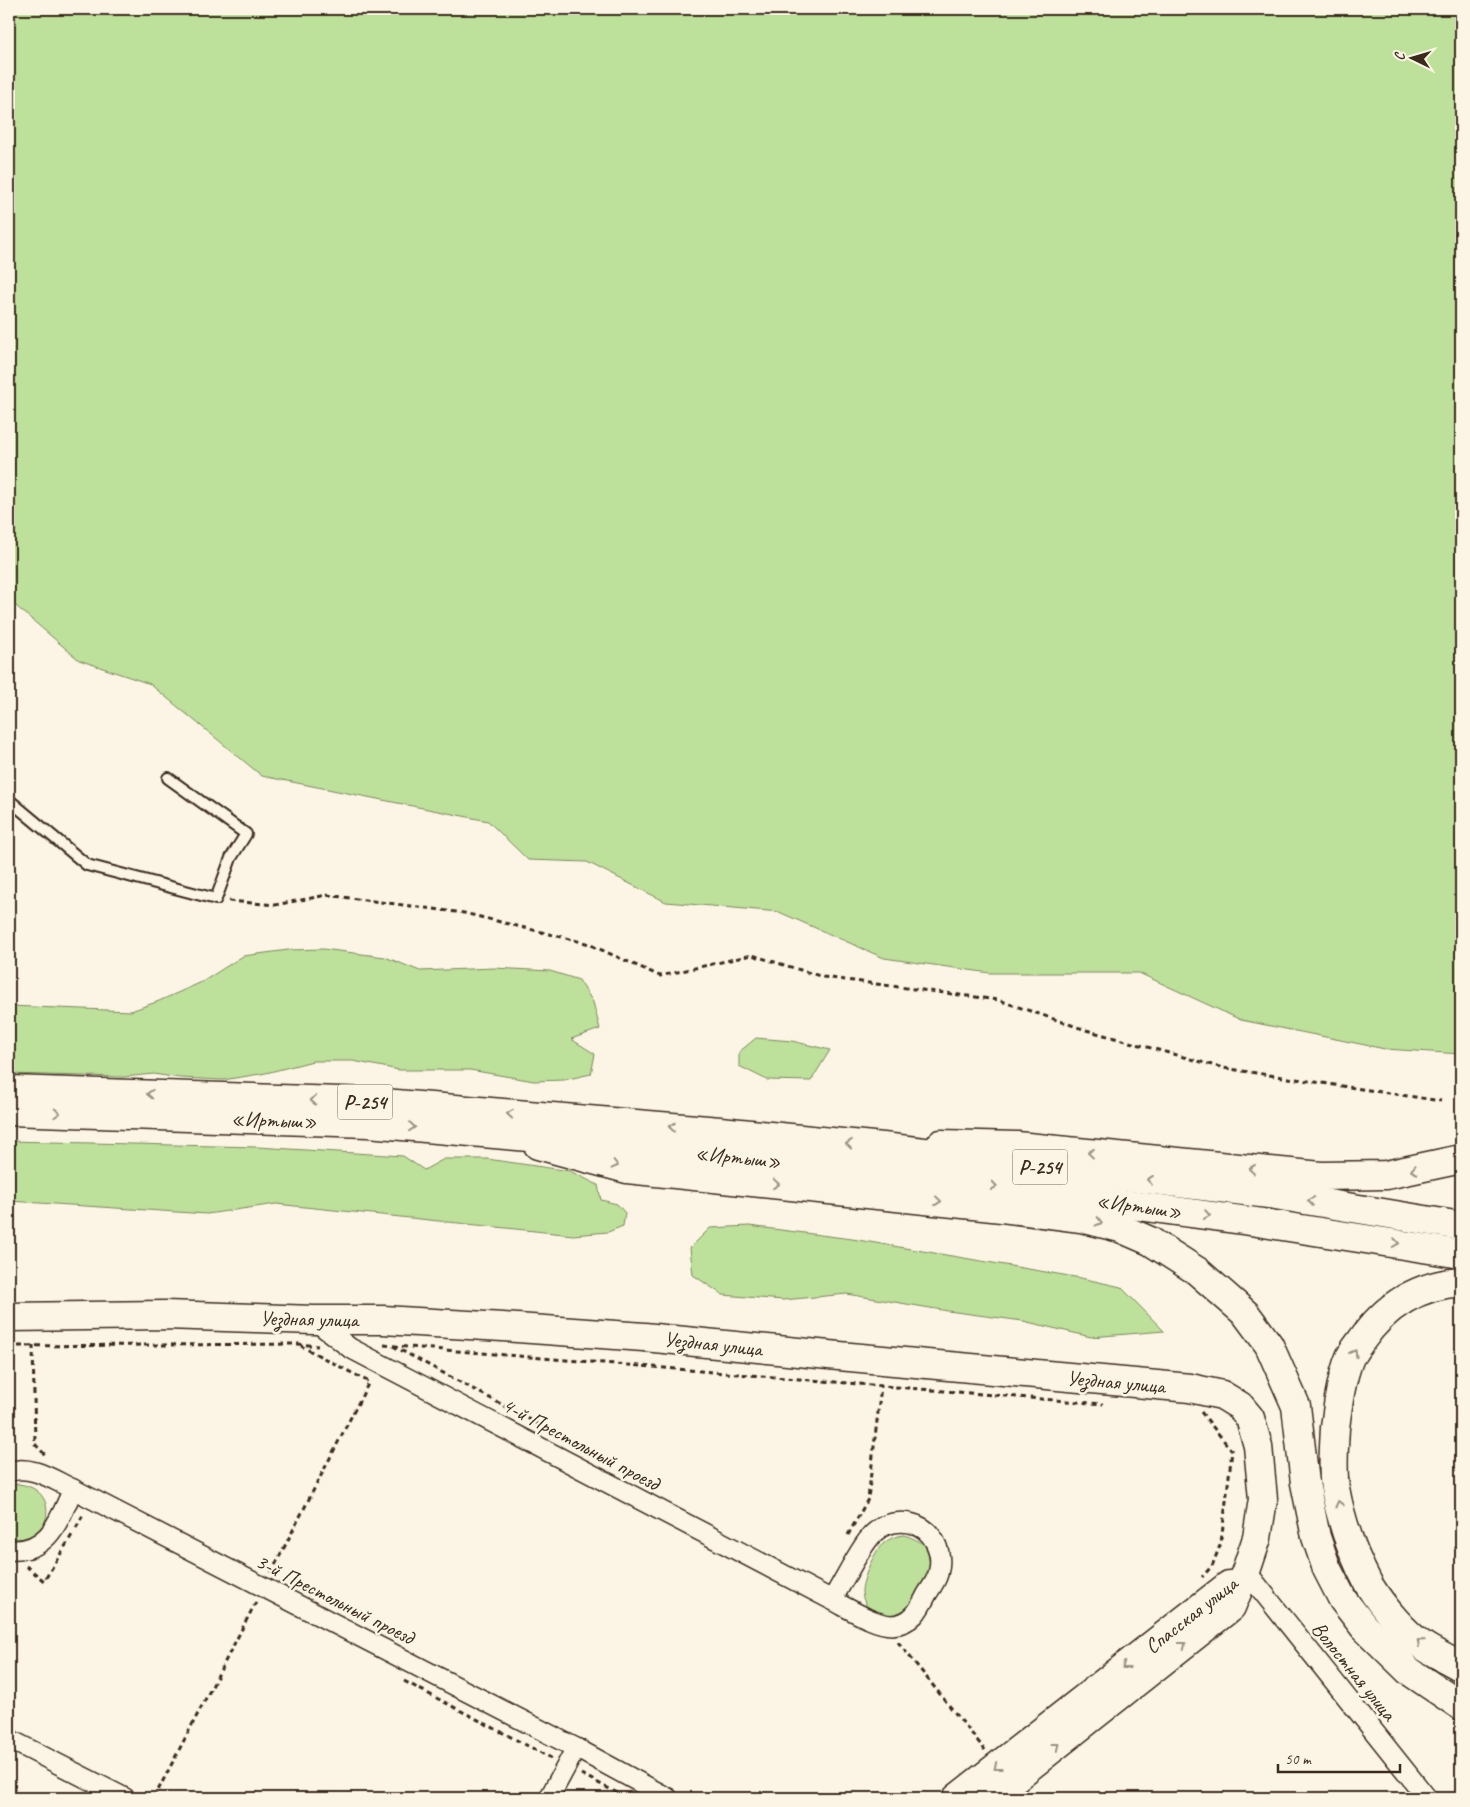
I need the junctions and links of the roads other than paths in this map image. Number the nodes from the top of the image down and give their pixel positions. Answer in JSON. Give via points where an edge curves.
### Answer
{"nodes":[{"id":1,"x":168,"y":778,"type":"dead end"},
{"id":2,"x":9,"y":800,"type":"edge"},
{"id":3,"x":9,"y":1090,"type":"edge"},
{"id":4,"x":9,"y":1111,"type":"edge"},
{"id":5,"x":500,"y":1134,"type":"junction"},
{"id":6,"x":883,"y":1147,"type":"junction"},
{"id":7,"x":1461,"y":1158,"type":"edge"},
{"id":8,"x":1461,"y":1226,"type":"edge"},
{"id":9,"x":1461,"y":1254,"type":"edge"},
{"id":10,"x":1461,"y":1282,"type":"edge"},
{"id":11,"x":9,"y":1317,"type":"edge"},
{"id":12,"x":314,"y":1320,"type":"junction"},
{"id":13,"x":9,"y":1472,"type":"edge"},
{"id":14,"x":73,"y":1489,"type":"junction"},
{"id":15,"x":15,"y":1550,"type":"edge"},
{"id":16,"x":1246,"y":1572,"type":"junction"},
{"id":17,"x":832,"y":1600,"type":"junction"},
{"id":18,"x":1461,"y":1667,"type":"edge"},
{"id":19,"x":1461,"y":1706,"type":"edge"},
{"id":20,"x":9,"y":1738,"type":"edge"},
{"id":21,"x":576,"y":1748,"type":"junction"},
{"id":22,"x":947,"y":1795,"type":"edge"},
{"id":23,"x":124,"y":1798,"type":"edge"},
{"id":24,"x":549,"y":1798,"type":"edge"},
{"id":25,"x":668,"y":1798,"type":"edge"},
{"id":26,"x":990,"y":1798,"type":"edge"},
{"id":27,"x":1427,"y":1798,"type":"edge"}],
"edges":[{"from":1,"to":2,"type":"lane","via":[[246,834],[231,858],[216,899],[87,864]]},
{"from":6,"to":3,"type":"main road","name":"«Иртыш»","number":"Р-254","one_way":true,"via":[[372,1102]]},
{"from":4,"to":5,"type":"main road","name":"«Иртыш»","number":"Р-254","one_way":true,"via":[[368,1123]]},
{"from":5,"to":9,"type":"main road","name":"«Иртыш»","number":"Р-254","one_way":true,"via":[[720,1154],[961,1182],[1257,1222]]},
{"from":5,"to":19,"type":"main road","one_way":true,"via":[[627,1168],[1081,1218],[1150,1240],[1197,1271],[1246,1314],[1269,1345],[1296,1406],[1305,1483],[1316,1537],[1343,1600],[1364,1627],[1409,1671]]},
{"from":7,"to":6,"type":"main road","one_way":true,"via":[[1386,1175],[1321,1176],[1017,1146],[947,1144]]},
{"from":8,"to":6,"type":"main road","name":"«Иртыш»","number":"Р-254","one_way":true,"via":[[1269,1194]]},
{"from":18,"to":10,"type":"main road","one_way":true,"via":[[1424,1646],[1394,1618],[1370,1586],[1345,1526],[1335,1487],[1333,1450],[1338,1399],[1351,1357],[1371,1326],[1394,1306],[1416,1293],[1441,1284]]},
{"from":11,"to":12,"type":"main road","name":"Уездная улица","via":[[165,1316]]},
{"from":12,"to":16,"type":"main road","name":"Уездная улица","via":[[384,1320],[644,1337],[1190,1388],[1222,1394],[1240,1406],[1250,1418],[1258,1446],[1263,1498],[1257,1538]]},
{"from":12,"to":17,"type":"street","name":"4-й Престольный проезд","via":[[350,1348]]},
{"from":13,"to":14,"type":"street","name":"3-й Престольный проезд","via":[[31,1470]]},
{"from":14,"to":15,"type":"street","via":[[58,1523],[48,1536],[36,1546]]},
{"from":14,"to":21,"type":"street","name":"3-й Престольный проезд"},
{"from":16,"to":22,"type":"main road","name":"Спасская улица","one_way":true},
{"from":26,"to":16,"type":"main road","name":"Спасская улица","one_way":true,"via":[[1231,1607]]},
{"from":16,"to":27,"type":"street","name":"Волостная улица"},
{"from":17,"to":17,"type":"street","name":"4-й Престольный проезд","via":[[876,1622],[892,1625],[907,1622],[917,1614],[937,1576],[940,1561],[937,1546],[929,1533],[916,1524],[886,1524],[873,1533]]},
{"from":20,"to":23,"type":"street"},
{"from":21,"to":24,"type":"street"},
{"from":21,"to":25,"type":"street","name":"3-й Престольный проезд"}]}
